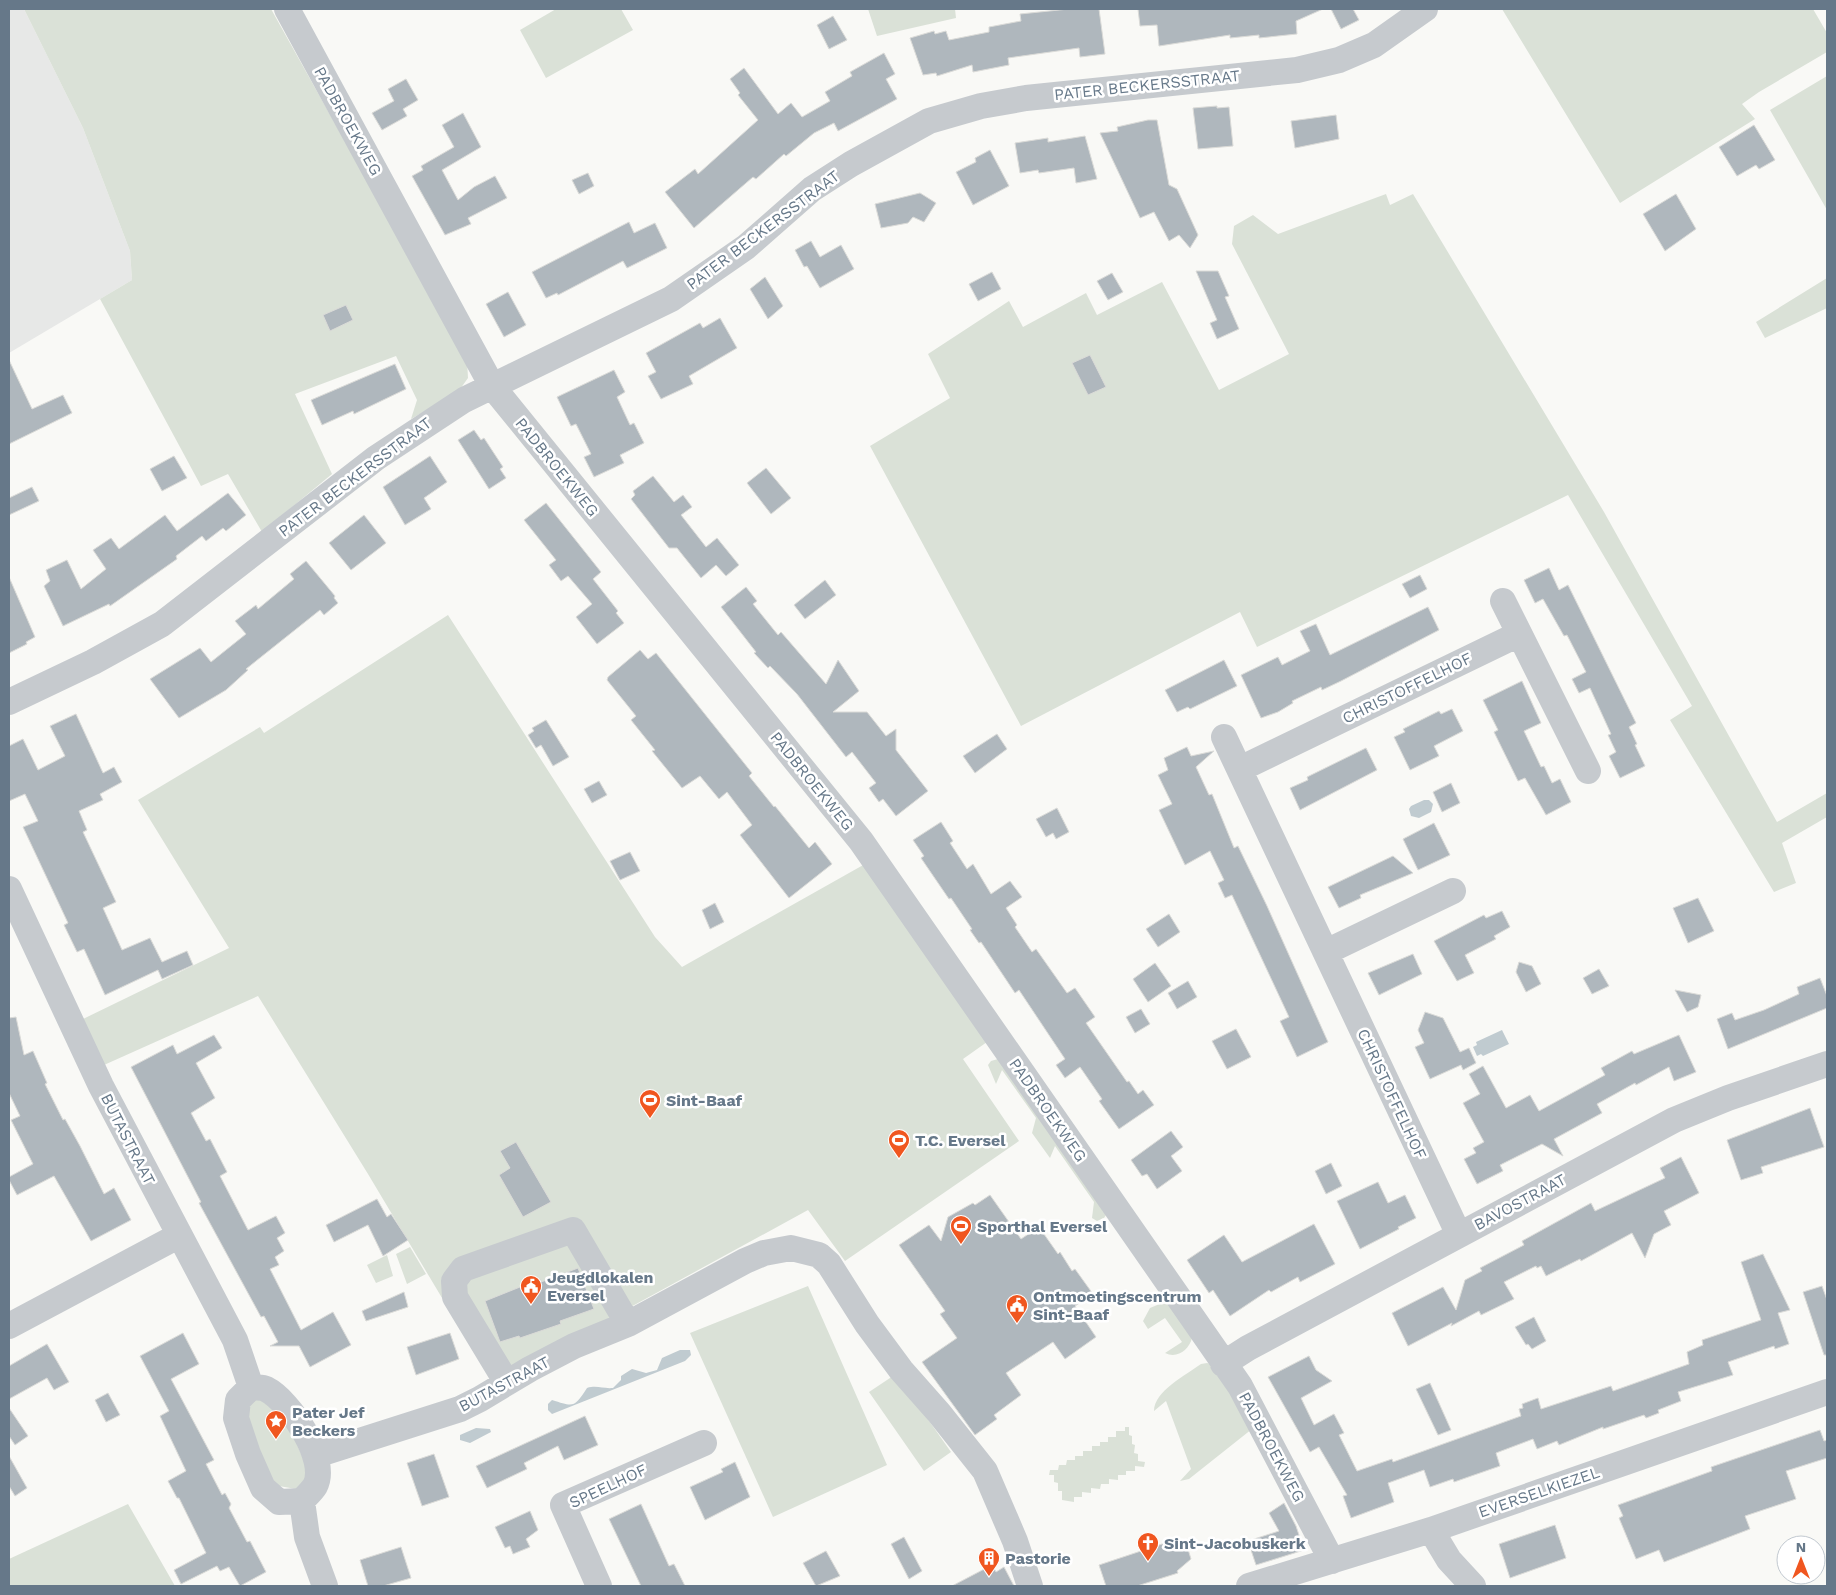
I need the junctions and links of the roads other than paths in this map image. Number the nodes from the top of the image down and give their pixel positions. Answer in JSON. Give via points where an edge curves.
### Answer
{"nodes":[{"id":1,"x":286,"y":9,"type":"edge"},
{"id":2,"x":1425,"y":9,"type":"edge"},
{"id":3,"x":492,"y":386,"type":"junction"},
{"id":4,"x":1503,"y":601,"type":"dead end"},
{"id":5,"x":1519,"y":634,"type":"junction"},
{"id":6,"x":9,"y":702,"type":"edge"},
{"id":7,"x":1224,"y":737,"type":"dead end"},
{"id":8,"x":1240,"y":769,"type":"junction"},
{"id":9,"x":1588,"y":771,"type":"dead end"},
{"id":10,"x":9,"y":889,"type":"edge"},
{"id":11,"x":1453,"y":890,"type":"dead end"},
{"id":12,"x":1326,"y":952,"type":"junction"},
{"id":13,"x":1827,"y":1064,"type":"edge"},
{"id":14,"x":1459,"y":1235,"type":"junction"},
{"id":15,"x":178,"y":1236,"type":"junction"},
{"id":16,"x":628,"y":1324,"type":"junction"},
{"id":17,"x":9,"y":1326,"type":"edge"},
{"id":18,"x":1224,"y":1364,"type":"junction"},
{"id":19,"x":507,"y":1383,"type":"junction"},
{"id":20,"x":251,"y":1387,"type":"junction"},
{"id":21,"x":1827,"y":1392,"type":"edge"},
{"id":22,"x":704,"y":1443,"type":"dead end"},
{"id":23,"x":316,"y":1455,"type":"junction"},
{"id":24,"x":302,"y":1501,"type":"junction"},
{"id":25,"x":1431,"y":1530,"type":"junction"},
{"id":26,"x":1332,"y":1560,"type":"junction"},
{"id":27,"x":325,"y":1586,"type":"edge"},
{"id":28,"x":599,"y":1586,"type":"edge"},
{"id":29,"x":1030,"y":1586,"type":"edge"},
{"id":30,"x":1249,"y":1586,"type":"edge"},
{"id":31,"x":1473,"y":1586,"type":"edge"}],
"edges":[{"from":1,"to":3,"type":"street","name":"PADBROEKWEG"},
{"from":2,"to":3,"type":"street","name":"PATER BECKERSSTRAAT","via":[[1374,45],[1331,62],[1297,70],[1026,98],[981,106],[929,121],[850,164],[812,189],[746,247],[671,299]]},
{"from":3,"to":6,"type":"street","name":"PATER BECKERSSTRAAT","via":[[418,428],[376,458],[162,624],[93,662]]},
{"from":3,"to":18,"type":"street","name":"PADBROEKWEG","via":[[861,841]]},
{"from":4,"to":5,"type":"street"},
{"from":5,"to":8,"type":"street","name":"CHRISTOFFELHOF"},
{"from":5,"to":9,"type":"street"},
{"from":7,"to":8,"type":"street","name":"CHRISTOFFELHOF"},
{"from":8,"to":12,"type":"street","name":"CHRISTOFFELHOF"},
{"from":10,"to":15,"type":"street","name":"BUTASTRAAT","via":[[101,1086]]},
{"from":11,"to":12,"type":"street"},
{"from":12,"to":14,"type":"street","name":"CHRISTOFFELHOF"},
{"from":13,"to":14,"type":"street","name":"BAVOSTRAAT","via":[[1674,1120]]},
{"from":14,"to":18,"type":"street","name":"BAVOSTRAAT"},
{"from":15,"to":17,"type":"street"},
{"from":15,"to":20,"type":"street","name":"BUTASTRAAT","via":[[235,1340]]},
{"from":16,"to":19,"type":"street","name":"BUTASTRAAT","via":[[574,1346]]},
{"from":16,"to":19,"type":"street","via":[[572,1230],[463,1269],[454,1281],[455,1297]]},
{"from":16,"to":29,"type":"street","name":"BUTASTRAAT","via":[[764,1253],[792,1248],[819,1255],[830,1264],[867,1324],[901,1370],[985,1472],[1015,1541]]},
{"from":18,"to":26,"type":"street","name":"PADBROEKWEG","via":[[1244,1394]]},
{"from":19,"to":23,"type":"street","name":"BUTASTRAAT","via":[[460,1409]]},
{"from":20,"to":23,"type":"street","via":[[266,1389],[284,1402],[302,1426]]},
{"from":20,"to":24,"type":"street","via":[[238,1400],[236,1418],[263,1488],[279,1502]]},
{"from":21,"to":25,"type":"street","name":"EVERSELKIEZEL"},
{"from":22,"to":28,"type":"street","name":"SPEELHOF","via":[[563,1505]]},
{"from":23,"to":24,"type":"street","via":[[315,1485]]},
{"from":24,"to":27,"type":"street","via":[[307,1537]]},
{"from":25,"to":26,"type":"street","name":"EVERSELKIEZEL"},
{"from":25,"to":31,"type":"street","via":[[1449,1560]]},
{"from":26,"to":30,"type":"street","name":"EVERSELKIEZEL"}]}
